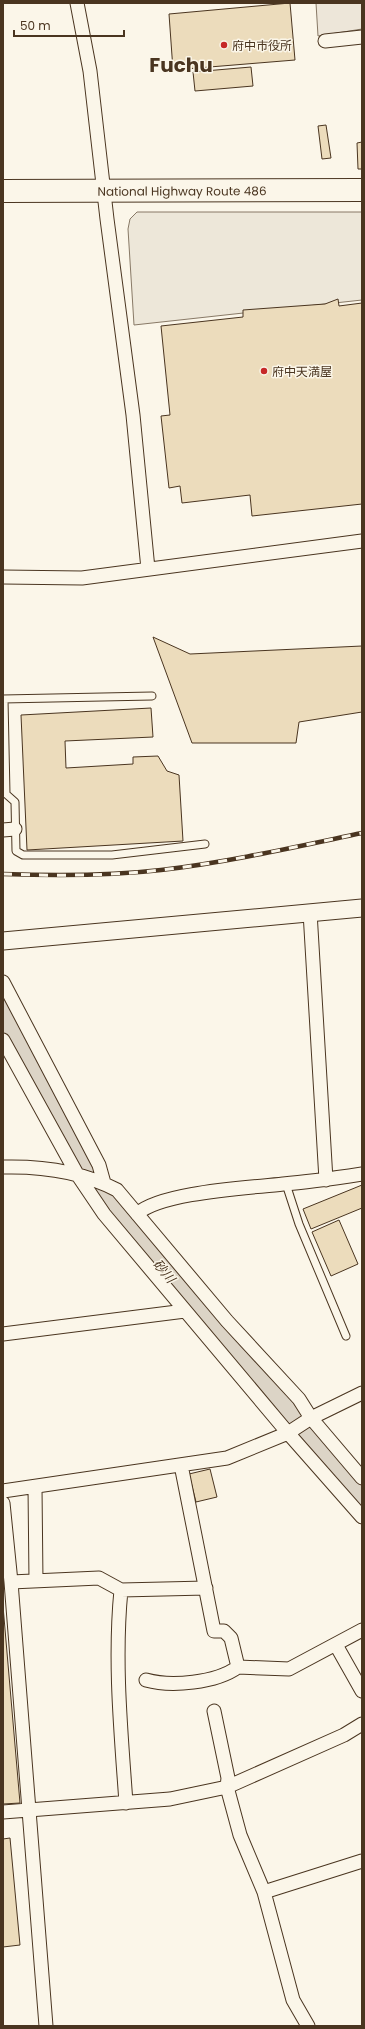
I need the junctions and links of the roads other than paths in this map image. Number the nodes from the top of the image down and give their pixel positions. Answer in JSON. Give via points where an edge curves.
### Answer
{"nodes":[{"id":1,"x":77,"y":3,"type":"edge"},
{"id":2,"x":362,"y":37,"type":"edge"},
{"id":3,"x":325,"y":41,"type":"dead end"},
{"id":4,"x":362,"y":190,"type":"edge"},
{"id":5,"x":3,"y":191,"type":"edge"},
{"id":6,"x":104,"y":192,"type":"junction"},
{"id":7,"x":362,"y":541,"type":"edge"},
{"id":8,"x":148,"y":569,"type":"junction"},
{"id":9,"x":3,"y":577,"type":"edge"},
{"id":10,"x":152,"y":696,"type":"dead end"},
{"id":11,"x":4,"y":699,"type":"edge"},
{"id":12,"x":9,"y":830,"type":"edge"},
{"id":13,"x":205,"y":844,"type":"dead end"},
{"id":14,"x":362,"y":908,"type":"edge"},
{"id":15,"x":310,"y":912,"type":"junction"},
{"id":16,"x":3,"y":942,"type":"edge"},
{"id":17,"x":3,"y":982,"type":"edge"},
{"id":18,"x":3,"y":1040,"type":"edge"},
{"id":19,"x":3,"y":1167,"type":"edge"},
{"id":20,"x":77,"y":1174,"type":"junction"},
{"id":21,"x":362,"y":1174,"type":"edge"},
{"id":22,"x":326,"y":1180,"type":"junction"},
{"id":23,"x":104,"y":1183,"type":"junction"},
{"id":24,"x":286,"y":1184,"type":"junction"},
{"id":25,"x":137,"y":1214,"type":"junction"},
{"id":26,"x":185,"y":1311,"type":"junction"},
{"id":27,"x":3,"y":1334,"type":"edge"},
{"id":28,"x":346,"y":1336,"type":"dead end"},
{"id":29,"x":362,"y":1393,"type":"edge"},
{"id":30,"x":311,"y":1418,"type":"junction"},
{"id":31,"x":288,"y":1433,"type":"junction"},
{"id":32,"x":181,"y":1465,"type":"junction"},
{"id":33,"x":362,"y":1478,"type":"edge"},
{"id":34,"x":35,"y":1486,"type":"junction"},
{"id":35,"x":3,"y":1491,"type":"edge"},
{"id":36,"x":3,"y":1504,"type":"edge"},
{"id":37,"x":362,"y":1517,"type":"edge"},
{"id":38,"x":36,"y":1581,"type":"junction"},
{"id":39,"x":11,"y":1582,"type":"junction"},
{"id":40,"x":206,"y":1588,"type":"junction"},
{"id":41,"x":121,"y":1590,"type":"junction"},
{"id":42,"x":362,"y":1630,"type":"edge"},
{"id":43,"x":336,"y":1645,"type":"junction"},
{"id":44,"x":238,"y":1668,"type":"junction"},
{"id":45,"x":146,"y":1680,"type":"dead end"},
{"id":46,"x":362,"y":1691,"type":"edge"},
{"id":47,"x":214,"y":1711,"type":"dead end"},
{"id":48,"x":362,"y":1724,"type":"edge"},
{"id":49,"x":227,"y":1787,"type":"junction"},
{"id":50,"x":126,"y":1803,"type":"junction"},
{"id":51,"x":28,"y":1809,"type":"junction"},
{"id":52,"x":3,"y":1812,"type":"edge"},
{"id":53,"x":362,"y":1861,"type":"edge"},
{"id":54,"x":264,"y":1892,"type":"junction"},
{"id":55,"x":46,"y":2026,"type":"edge"},
{"id":56,"x":308,"y":2026,"type":"edge"}],
"edges":[{"from":1,"to":6,"type":"street","via":[[90,71]]},
{"from":2,"to":3,"type":"street"},
{"from":4,"to":6,"type":"highway","name":"National Highway Route 486"},
{"from":5,"to":6,"type":"highway","name":"National Highway Route 486"},
{"from":6,"to":8,"type":"street","via":[[133,415]]},
{"from":7,"to":8,"type":"street"},
{"from":8,"to":9,"type":"street","via":[[82,578]]},
{"from":10,"to":11,"type":"lane"},
{"from":11,"to":12,"type":"lane","via":[[6,794],[15,802]]},
{"from":12,"to":13,"type":"lane","via":[[16,851],[23,855],[112,855]]},
{"from":14,"to":15,"type":"street"},
{"from":15,"to":16,"type":"street"},
{"from":15,"to":22,"type":"street"},
{"from":17,"to":23,"type":"street","via":[[99,1165]]},
{"from":18,"to":20,"type":"street"},
{"from":19,"to":20,"type":"street"},
{"from":20,"to":23,"type":"street"},
{"from":20,"to":26,"type":"street","via":[[104,1214]]},
{"from":21,"to":22,"type":"street"},
{"from":22,"to":24,"type":"street"},
{"from":23,"to":25,"type":"street","via":[[118,1190]]},
{"from":24,"to":25,"type":"street","via":[[192,1194],[145,1207]]},
{"from":24,"to":28,"type":"lane","via":[[299,1224]]},
{"from":25,"to":30,"type":"street","via":[[227,1321],[299,1399]]},
{"from":26,"to":27,"type":"street"},
{"from":26,"to":31,"type":"street"},
{"from":29,"to":30,"type":"street"},
{"from":30,"to":31,"type":"street"},
{"from":30,"to":33,"type":"street"},
{"from":31,"to":32,"type":"street","via":[[227,1458]]},
{"from":31,"to":37,"type":"street"},
{"from":32,"to":34,"type":"street"},
{"from":32,"to":40,"type":"street"},
{"from":34,"to":35,"type":"street"},
{"from":34,"to":38,"type":"street"},
{"from":36,"to":39,"type":"street"},
{"from":38,"to":39,"type":"street"},
{"from":38,"to":41,"type":"street","via":[[98,1578]]},
{"from":39,"to":51,"type":"street"},
{"from":40,"to":41,"type":"street"},
{"from":40,"to":44,"type":"street","via":[[214,1631],[224,1631],[231,1638]]},
{"from":41,"to":50,"type":"street","via":[[117,1627],[119,1706]]},
{"from":42,"to":43,"type":"street"},
{"from":43,"to":44,"type":"street","via":[[289,1669]]},
{"from":43,"to":46,"type":"street"},
{"from":44,"to":45,"type":"street","via":[[227,1675],[197,1681],[160,1684]]},
{"from":47,"to":49,"type":"street","via":[[228,1778]]},
{"from":48,"to":49,"type":"street","via":[[344,1735]]},
{"from":49,"to":50,"type":"street","via":[[170,1799]]},
{"from":49,"to":54,"type":"street","via":[[240,1835]]},
{"from":50,"to":51,"type":"street"},
{"from":51,"to":52,"type":"street"},
{"from":51,"to":55,"type":"street"},
{"from":53,"to":54,"type":"street"},
{"from":54,"to":56,"type":"street","via":[[293,2000]]}]}
